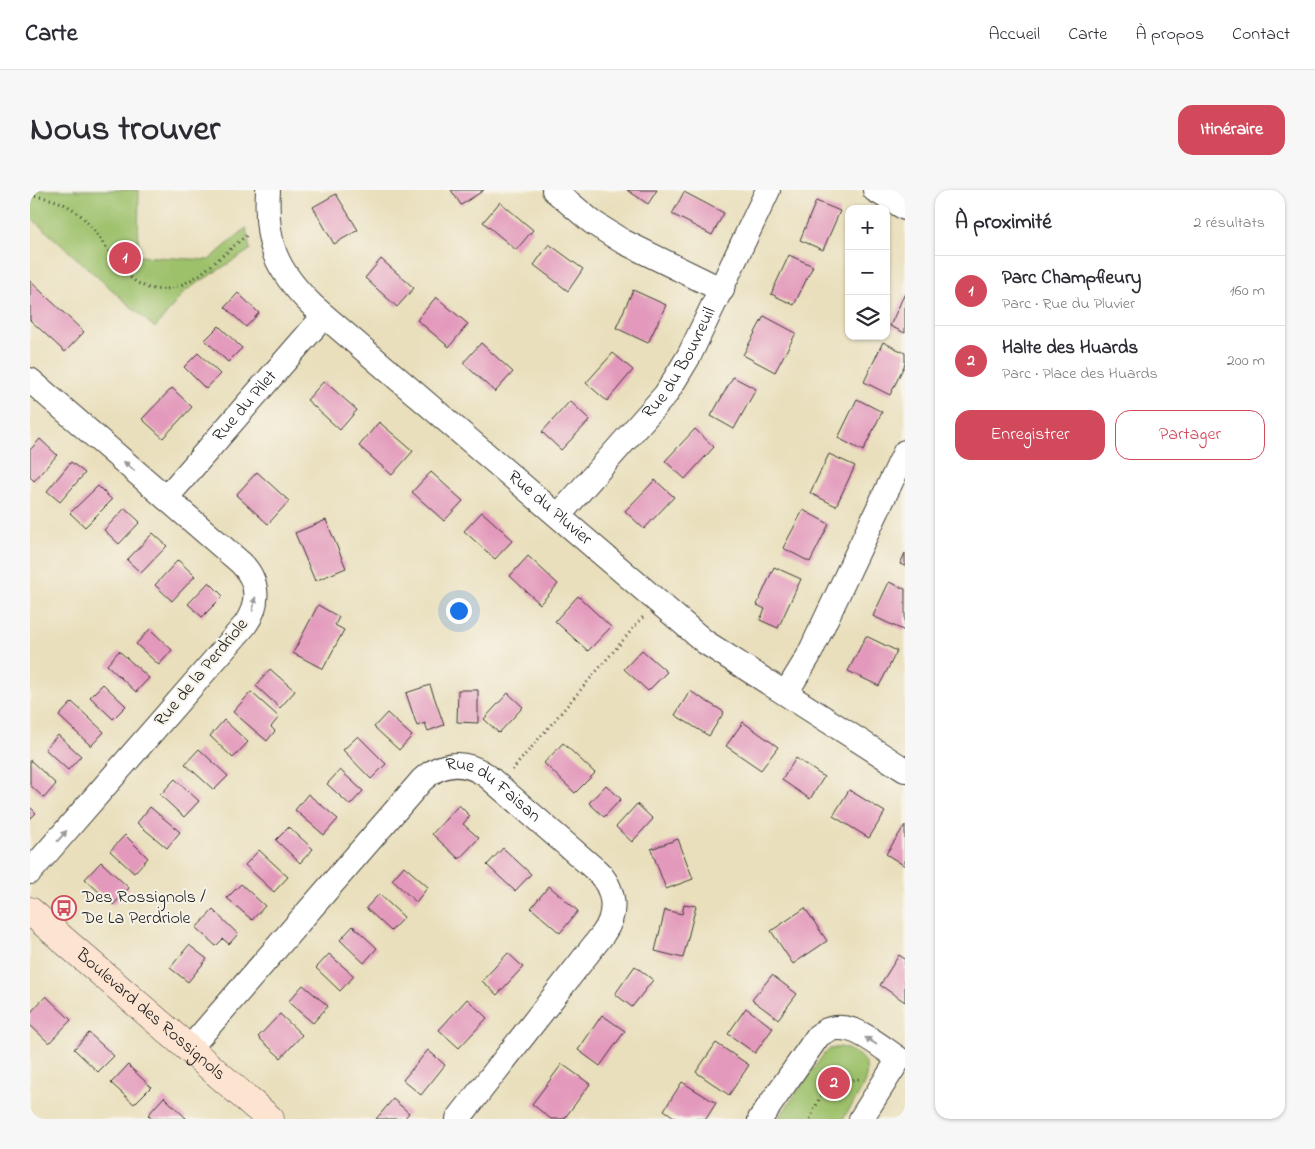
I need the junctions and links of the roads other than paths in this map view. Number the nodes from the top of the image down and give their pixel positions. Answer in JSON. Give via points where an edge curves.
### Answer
{"nodes":[{"id":1,"x":268,"y":190,"type":"edge"},
{"id":2,"x":554,"y":190,"type":"edge"},
{"id":3,"x":768,"y":190,"type":"edge"},
{"id":4,"x":875,"y":190,"type":"edge"},
{"id":5,"x":905,"y":208,"type":"edge"},
{"id":6,"x":722,"y":290,"type":"junction"},
{"id":7,"x":324,"y":316,"type":"junction"},
{"id":8,"x":30,"y":380,"type":"edge"},
{"id":9,"x":905,"y":452,"type":"edge"},
{"id":10,"x":166,"y":498,"type":"junction"},
{"id":11,"x":559,"y":515,"type":"junction"},
{"id":12,"x":786,"y":693,"type":"junction"},
{"id":13,"x":905,"y":770,"type":"edge"},
{"id":14,"x":30,"y":872,"type":"edge"},
{"id":15,"x":30,"y":911,"type":"edge"},
{"id":16,"x":189,"y":1049,"type":"junction"},
{"id":17,"x":902,"y":1060,"type":"edge"},
{"id":18,"x":270,"y":1119,"type":"edge"},
{"id":19,"x":458,"y":1119,"type":"edge"},
{"id":20,"x":760,"y":1119,"type":"edge"},
{"id":21,"x":861,"y":1119,"type":"edge"}],
"edges":[{"from":1,"to":7,"type":"street","name":"Rue du Pluvier","via":[[267,222],[274,255],[292,285]]},
{"from":2,"to":6,"type":"street","via":[[592,222],[622,241]]},
{"from":3,"to":6,"type":"street","name":"Rue du Bouvreuil"},
{"from":4,"to":5,"type":"street"},
{"from":6,"to":11,"type":"street","name":"Rue du Bouvreuil","via":[[675,382]]},
{"from":7,"to":10,"type":"street","name":"Rue du Pilet"},
{"from":7,"to":11,"type":"street","name":"Rue du Pluvier"},
{"from":10,"to":8,"type":"street","name":"Rue de la Perdriole","one_way":true},
{"from":9,"to":12,"type":"street","via":[[808,657]]},
{"from":14,"to":10,"type":"street","name":"Rue de la Perdriole","one_way":true,"via":[[252,614],[255,586],[246,568]]},
{"from":11,"to":12,"type":"street","name":"Rue du Pluvier","via":[[705,642]]},
{"from":12,"to":13,"type":"street","name":"Rue du Pluvier"},
{"from":15,"to":16,"type":"street","name":"Boulevard des Rossignols"},
{"from":16,"to":18,"type":"street","name":"Boulevard des Rossignols"},
{"from":16,"to":19,"type":"street","name":"Rue du Faisan","via":[[422,780],[439,768],[453,764],[467,766],[486,775],[597,871],[610,888],[613,908],[603,934]]},
{"from":17,"to":20,"type":"street","one_way":true,"via":[[851,1029],[828,1029],[814,1040]]},
{"from":17,"to":21,"type":"street"}]}
